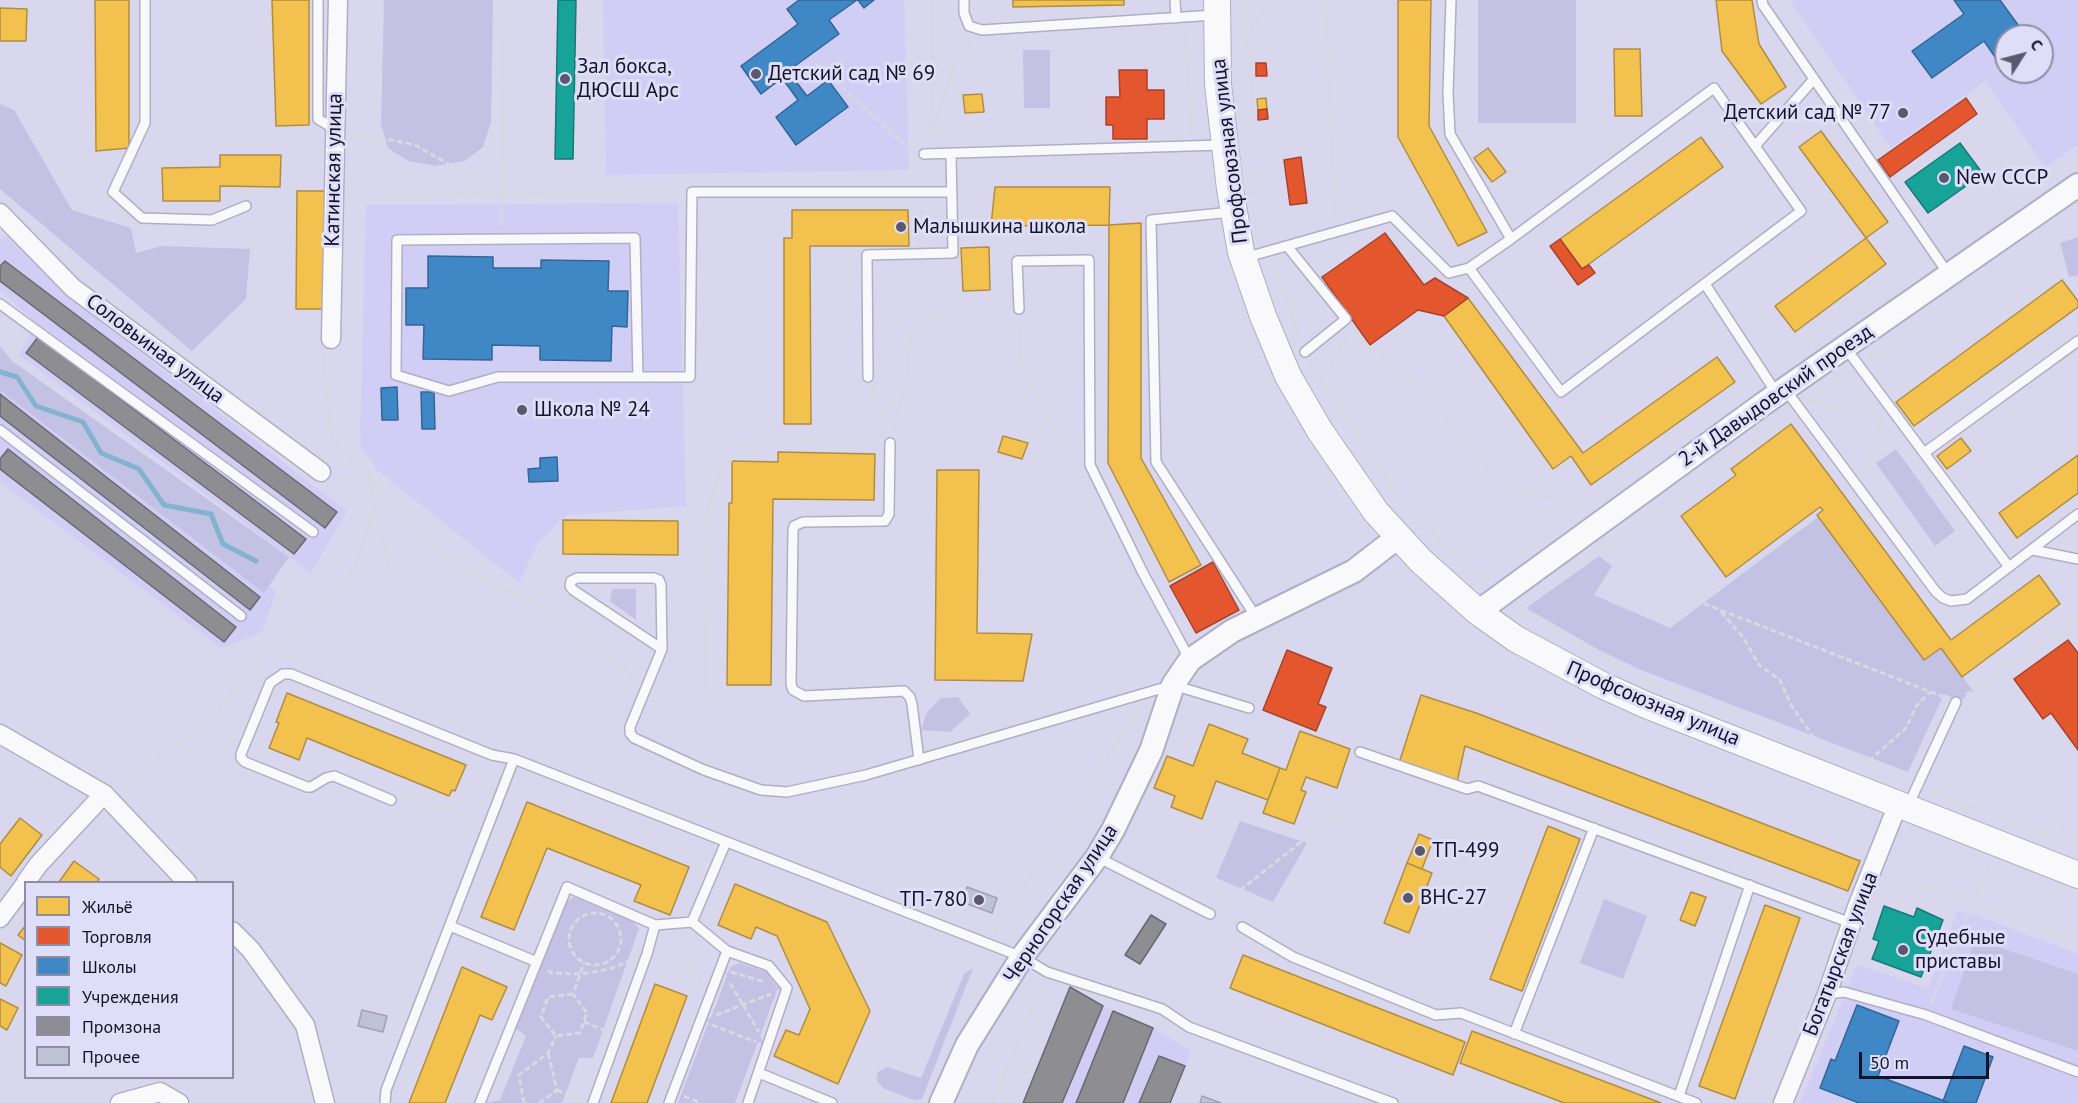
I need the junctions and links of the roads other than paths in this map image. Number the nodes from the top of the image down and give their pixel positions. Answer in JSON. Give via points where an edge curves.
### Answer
{"nodes":[{"id":1,"x":145,"y":0,"type":"edge"},
{"id":2,"x":318,"y":0,"type":"edge"},
{"id":3,"x":338,"y":0,"type":"edge"},
{"id":4,"x":964,"y":0,"type":"edge"},
{"id":5,"x":1175,"y":0,"type":"edge"},
{"id":6,"x":1451,"y":0,"type":"edge"},
{"id":7,"x":1762,"y":0,"type":"edge"},
{"id":8,"x":1217,"y":7,"type":"edge"},
{"id":9,"x":1180,"y":17,"type":"junction"},
{"id":10,"x":1814,"y":79,"type":"junction"},
{"id":11,"x":335,"y":129,"type":"junction"},
{"id":12,"x":1235,"y":142,"type":"junction"},
{"id":13,"x":1755,"y":146,"type":"junction"},
{"id":14,"x":924,"y":154,"type":"road end"},
{"id":15,"x":951,"y":154,"type":"junction"},
{"id":16,"x":2078,"y":185,"type":"edge"},
{"id":17,"x":952,"y":192,"type":"junction"},
{"id":18,"x":246,"y":206,"type":"dead end"},
{"id":19,"x":1234,"y":212,"type":"junction"},
{"id":20,"x":0,"y":213,"type":"edge"},
{"id":21,"x":1511,"y":239,"type":"junction"},
{"id":22,"x":1287,"y":246,"type":"junction"},
{"id":23,"x":1244,"y":259,"type":"junction"},
{"id":24,"x":1469,"y":268,"type":"junction"},
{"id":25,"x":1948,"y":275,"type":"junction"},
{"id":26,"x":1705,"y":284,"type":"junction"},
{"id":27,"x":0,"y":304,"type":"edge"},
{"id":28,"x":1019,"y":309,"type":"road end"},
{"id":29,"x":331,"y":339,"type":"dead end"},
{"id":30,"x":2078,"y":340,"type":"edge"},
{"id":31,"x":1845,"y":347,"type":"junction"},
{"id":32,"x":1305,"y":352,"type":"road end"},
{"id":33,"x":868,"y":377,"type":"road end"},
{"id":34,"x":638,"y":378,"type":"junction"},
{"id":35,"x":1780,"y":392,"type":"junction"},
{"id":36,"x":0,"y":430,"type":"edge"},
{"id":37,"x":890,"y":443,"type":"road end"},
{"id":38,"x":1924,"y":453,"type":"junction"},
{"id":39,"x":321,"y":472,"type":"dead end"},
{"id":40,"x":2078,"y":514,"type":"edge"},
{"id":41,"x":313,"y":532,"type":"dead end"},
{"id":42,"x":1398,"y":537,"type":"junction"},
{"id":43,"x":2033,"y":549,"type":"junction"},
{"id":44,"x":2078,"y":559,"type":"edge"},
{"id":45,"x":2009,"y":567,"type":"junction"},
{"id":46,"x":1478,"y":612,"type":"junction"},
{"id":47,"x":241,"y":616,"type":"dead end"},
{"id":48,"x":1266,"y":624,"type":"junction"},
{"id":49,"x":662,"y":649,"type":"junction"},
{"id":50,"x":1190,"y":660,"type":"junction"},
{"id":51,"x":1173,"y":685,"type":"junction"},
{"id":52,"x":1956,"y":702,"type":"road end"},
{"id":53,"x":1249,"y":708,"type":"road end"},
{"id":54,"x":0,"y":734,"type":"edge"},
{"id":55,"x":1360,"y":752,"type":"dead end"},
{"id":56,"x":514,"y":759,"type":"junction"},
{"id":57,"x":919,"y":760,"type":"junction"},
{"id":58,"x":110,"y":800,"type":"junction"},
{"id":59,"x":392,"y":800,"type":"road end"},
{"id":60,"x":1907,"y":800,"type":"junction"},
{"id":61,"x":1594,"y":828,"type":"junction"},
{"id":62,"x":726,"y":842,"type":"junction"},
{"id":63,"x":1097,"y":857,"type":"junction"},
{"id":64,"x":2078,"y":875,"type":"edge"},
{"id":65,"x":27,"y":881,"type":"edge"},
{"id":66,"x":186,"y":881,"type":"edge"},
{"id":67,"x":1750,"y":885,"type":"junction"},
{"id":68,"x":24,"y":886,"type":"edge"},
{"id":69,"x":1210,"y":914,"type":"road end"},
{"id":70,"x":1854,"y":915,"type":"junction"},
{"id":71,"x":0,"y":918,"type":"edge"},
{"id":72,"x":692,"y":922,"type":"junction"},
{"id":73,"x":655,"y":925,"type":"junction"},
{"id":74,"x":450,"y":926,"type":"junction"},
{"id":75,"x":1242,"y":927,"type":"dead end"},
{"id":76,"x":234,"y":933,"type":"edge"},
{"id":77,"x":728,"y":951,"type":"junction"},
{"id":78,"x":1022,"y":957,"type":"junction"},
{"id":79,"x":537,"y":962,"type":"junction"},
{"id":80,"x":1827,"y":994,"type":"junction"},
{"id":81,"x":1514,"y":1034,"type":"junction"},
{"id":82,"x":2078,"y":1072,"type":"edge"},
{"id":83,"x":759,"y":1073,"type":"junction"},
{"id":84,"x":1679,"y":1096,"type":"junction"},
{"id":85,"x":120,"y":1103,"type":"edge"},
{"id":86,"x":179,"y":1103,"type":"edge"},
{"id":87,"x":326,"y":1103,"type":"edge"},
{"id":88,"x":385,"y":1103,"type":"edge"},
{"id":89,"x":480,"y":1103,"type":"edge"},
{"id":90,"x":593,"y":1103,"type":"edge"},
{"id":91,"x":669,"y":1103,"type":"edge"},
{"id":92,"x":748,"y":1103,"type":"edge"},
{"id":93,"x":832,"y":1103,"type":"edge"},
{"id":94,"x":941,"y":1103,"type":"edge"},
{"id":95,"x":1393,"y":1103,"type":"edge"},
{"id":96,"x":1696,"y":1103,"type":"edge"},
{"id":97,"x":1783,"y":1103,"type":"edge"}],
"edges":[{"from":1,"to":18,"type":"lane","via":[[145,123],[113,192],[142,218],[212,220]]},
{"from":2,"to":11,"type":"lane","via":[[318,119]]},
{"from":3,"to":11,"type":"street","name":"Катинская улица"},
{"from":4,"to":9,"type":"lane","via":[[969,26],[982,30]]},
{"from":5,"to":9,"type":"lane"},
{"from":6,"to":21,"type":"lane","via":[[1450,134]]},
{"from":7,"to":10,"type":"lane"},
{"from":8,"to":9,"type":"lane"},
{"from":8,"to":12,"type":"main road","name":"Профсоюзная улица","via":[[1218,84]]},
{"from":10,"to":13,"type":"lane"},
{"from":10,"to":25,"type":"lane"},
{"from":11,"to":29,"type":"street","name":"Катинская улица"},
{"from":12,"to":15,"type":"lane"},
{"from":12,"to":19,"type":"main road","name":"Профсоюзная улица"},
{"from":13,"to":21,"type":"lane","via":[[1714,88]]},
{"from":13,"to":26,"type":"lane","via":[[1801,211]]},
{"from":14,"to":15,"type":"lane"},
{"from":15,"to":17,"type":"lane"},
{"from":16,"to":25,"type":"street","name":"2-й Давыдовский проезд"},
{"from":17,"to":33,"type":"lane","via":[[953,253],[867,255]]},
{"from":17,"to":34,"type":"lane","via":[[692,192],[690,377]]},
{"from":19,"to":23,"type":"main road","name":"Профсоюзная улица"},
{"from":19,"to":48,"type":"lane","via":[[1151,220],[1156,462]]},
{"from":20,"to":39,"type":"street","name":"Соловьиная улица","via":[[73,288]]},
{"from":21,"to":24,"type":"lane"},
{"from":22,"to":23,"type":"lane"},
{"from":22,"to":24,"type":"lane","via":[[1392,216],[1449,273]]},
{"from":22,"to":32,"type":"lane","via":[[1346,320]]},
{"from":23,"to":42,"type":"main road","name":"Профсоюзная улица","via":[[1288,375],[1320,431]]},
{"from":24,"to":26,"type":"lane","via":[[1561,392]]},
{"from":25,"to":31,"type":"street","name":"2-й Давыдовский проезд"},
{"from":26,"to":35,"type":"lane"},
{"from":27,"to":41,"type":"lane"},
{"from":28,"to":50,"type":"lane","via":[[1017,261],[1089,260],[1090,465]]},
{"from":30,"to":38,"type":"lane"},
{"from":31,"to":35,"type":"street","name":"2-й Давыдовский проезд"},
{"from":31,"to":38,"type":"lane"},
{"from":34,"to":34,"type":"lane","via":[[635,238],[397,240],[396,375],[449,392],[498,377]]},
{"from":35,"to":45,"type":"lane","via":[[1943,598],[1967,598]]},
{"from":35,"to":46,"type":"street","name":"2-й Давыдовский проезд"},
{"from":36,"to":47,"type":"lane"},
{"from":37,"to":57,"type":"lane","via":[[890,514],[885,521],[802,522],[794,526],[791,684],[793,690],[804,696],[904,691],[912,704]]},
{"from":38,"to":45,"type":"lane"},
{"from":40,"to":43,"type":"lane"},
{"from":42,"to":46,"type":"main road","name":"Профсоюзная улица"},
{"from":42,"to":48,"type":"street","name":"Черногорская улица","via":[[1354,571]]},
{"from":43,"to":44,"type":"lane"},
{"from":43,"to":45,"type":"lane"},
{"from":46,"to":60,"type":"main road","name":"Профсоюзная улица","via":[[1533,649],[1602,686]]},
{"from":48,"to":50,"type":"street","name":"Черногорская улица","via":[[1232,632]]},
{"from":49,"to":49,"type":"lane","via":[[658,580],[571,581],[573,590]]},
{"from":49,"to":57,"type":"lane","via":[[630,733],[704,770],[761,790],[787,792]]},
{"from":50,"to":51,"type":"street","name":"Черногорская улица"},
{"from":51,"to":53,"type":"lane"},
{"from":51,"to":57,"type":"lane"},
{"from":51,"to":63,"type":"street","name":"Черногорская улица","via":[[1151,751]]},
{"from":52,"to":60,"type":"lane"},
{"from":54,"to":58,"type":"street"},
{"from":55,"to":61,"type":"lane","via":[[1467,789],[1478,786]]},
{"from":56,"to":59,"type":"lane","via":[[492,755],[291,674],[283,674],[270,683],[241,753],[245,762],[311,788],[334,776]]},
{"from":56,"to":62,"type":"lane"},
{"from":56,"to":74,"type":"lane"},
{"from":58,"to":65,"type":"street","via":[[39,865]]},
{"from":58,"to":66,"type":"street"},
{"from":60,"to":64,"type":"main road","name":"Профсоюзная улица","via":[[1997,843]]},
{"from":60,"to":70,"type":"street","name":"Богатырская улица"},
{"from":61,"to":67,"type":"lane"},
{"from":61,"to":81,"type":"lane"},
{"from":62,"to":72,"type":"lane"},
{"from":62,"to":78,"type":"lane"},
{"from":63,"to":69,"type":"lane"},
{"from":63,"to":78,"type":"street","name":"Черногорская улица"},
{"from":67,"to":70,"type":"lane"},
{"from":67,"to":84,"type":"lane"},
{"from":68,"to":71,"type":"street"},
{"from":70,"to":80,"type":"street","name":"Богатырская улица"},
{"from":72,"to":73,"type":"lane"},
{"from":72,"to":77,"type":"lane"},
{"from":73,"to":79,"type":"lane","via":[[567,887]]},
{"from":73,"to":90,"type":"lane"},
{"from":74,"to":79,"type":"lane"},
{"from":74,"to":88,"type":"lane","via":[[386,1090]]},
{"from":75,"to":81,"type":"lane","via":[[1293,957],[1436,1015],[1461,1013]]},
{"from":76,"to":87,"type":"street","via":[[251,950],[304,1025]]},
{"from":77,"to":83,"type":"lane","via":[[769,966],[787,988]]},
{"from":77,"to":91,"type":"lane"},
{"from":78,"to":94,"type":"street","name":"Черногорская улица","via":[[967,1045]]},
{"from":78,"to":95,"type":"lane","via":[[1047,972],[1162,1009],[1189,1028]]},
{"from":79,"to":89,"type":"lane"},
{"from":80,"to":82,"type":"lane","via":[[1844,992],[1926,1016]]},
{"from":80,"to":97,"type":"street","name":"Богатырская улица"},
{"from":81,"to":84,"type":"lane"},
{"from":83,"to":92,"type":"lane"},
{"from":83,"to":93,"type":"lane"},
{"from":84,"to":96,"type":"lane"},
{"from":85,"to":86,"type":"street","via":[[160,1092]]}]}
